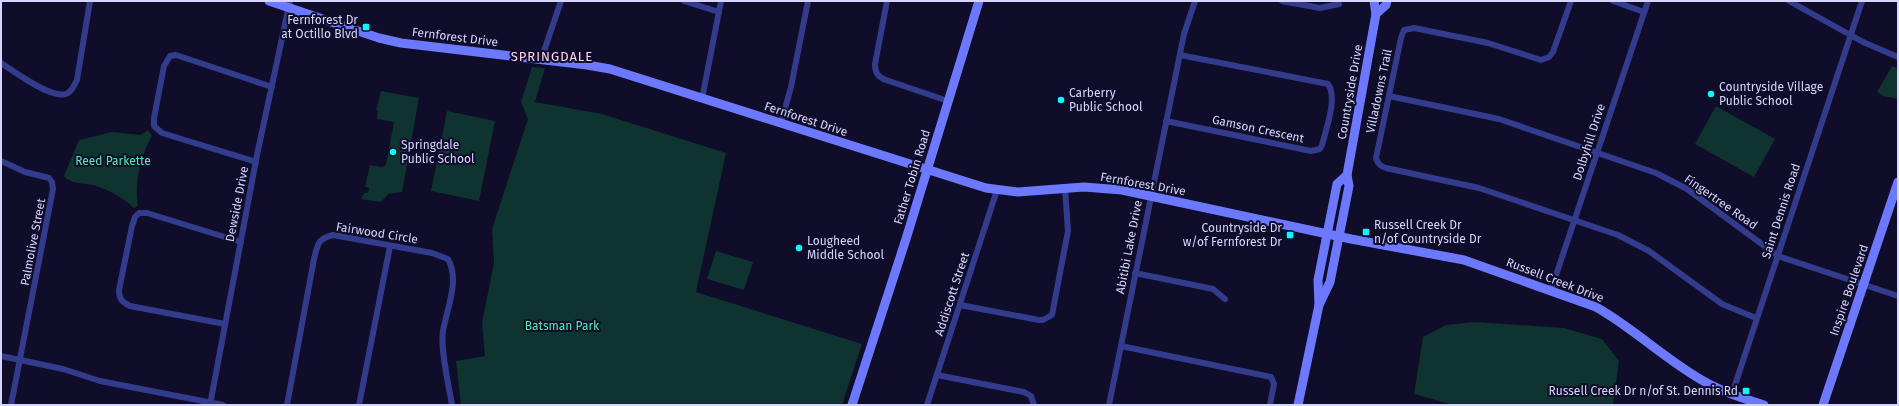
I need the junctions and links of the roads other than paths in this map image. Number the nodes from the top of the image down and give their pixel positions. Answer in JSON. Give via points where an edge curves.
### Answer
{"nodes":[{"id":1,"x":90,"y":1,"type":"edge"},
{"id":2,"x":269,"y":1,"type":"edge"},
{"id":3,"x":561,"y":1,"type":"edge"},
{"id":4,"x":684,"y":1,"type":"edge"},
{"id":5,"x":721,"y":1,"type":"edge"},
{"id":6,"x":808,"y":1,"type":"edge"},
{"id":7,"x":887,"y":1,"type":"edge"},
{"id":8,"x":979,"y":1,"type":"edge"},
{"id":9,"x":1282,"y":1,"type":"edge"},
{"id":10,"x":1374,"y":1,"type":"edge"},
{"id":11,"x":1387,"y":1,"type":"edge"},
{"id":12,"x":1571,"y":1,"type":"edge"},
{"id":13,"x":1613,"y":1,"type":"edge"},
{"id":14,"x":1648,"y":1,"type":"edge"},
{"id":15,"x":1789,"y":1,"type":"edge"},
{"id":16,"x":1862,"y":1,"type":"edge"},
{"id":17,"x":1193,"y":2,"type":"edge"},
{"id":18,"x":289,"y":4,"type":"edge"},
{"id":19,"x":1339,"y":4,"type":"dead end"},
{"id":20,"x":719,"y":12,"type":"junction"},
{"id":21,"x":1644,"y":12,"type":"junction"},
{"id":22,"x":1376,"y":14,"type":"junction"},
{"id":23,"x":1851,"y":35,"type":"junction"},
{"id":24,"x":1180,"y":55,"type":"junction"},
{"id":25,"x":1898,"y":57,"type":"edge"},
{"id":26,"x":541,"y":60,"type":"junction"},
{"id":27,"x":1,"y":63,"type":"edge"},
{"id":28,"x":272,"y":87,"type":"junction"},
{"id":29,"x":1389,"y":96,"type":"junction"},
{"id":30,"x":702,"y":98,"type":"junction"},
{"id":31,"x":948,"y":101,"type":"junction"},
{"id":32,"x":1166,"y":121,"type":"junction"},
{"id":33,"x":781,"y":124,"type":"junction"},
{"id":34,"x":1597,"y":152,"type":"junction"},
{"id":35,"x":1,"y":161,"type":"edge"},
{"id":36,"x":256,"y":162,"type":"junction"},
{"id":37,"x":927,"y":170,"type":"junction"},
{"id":38,"x":1347,"y":175,"type":"junction"},
{"id":39,"x":1898,"y":182,"type":"edge"},
{"id":40,"x":1065,"y":188,"type":"junction"},
{"id":41,"x":997,"y":190,"type":"junction"},
{"id":42,"x":1151,"y":196,"type":"junction"},
{"id":43,"x":1575,"y":220,"type":"junction"},
{"id":44,"x":1327,"y":234,"type":"junction"},
{"id":45,"x":1339,"y":236,"type":"junction"},
{"id":46,"x":241,"y":242,"type":"junction"},
{"id":47,"x":390,"y":246,"type":"junction"},
{"id":48,"x":1778,"y":256,"type":"junction"},
{"id":49,"x":1135,"y":273,"type":"junction"},
{"id":50,"x":1863,"y":285,"type":"junction"},
{"id":51,"x":1551,"y":290,"type":"junction"},
{"id":52,"x":1898,"y":296,"type":"edge"},
{"id":53,"x":1225,"y":299,"type":"dead end"},
{"id":54,"x":960,"y":305,"type":"junction"},
{"id":55,"x":1319,"y":305,"type":"junction"},
{"id":56,"x":1756,"y":318,"type":"junction"},
{"id":57,"x":225,"y":324,"type":"junction"},
{"id":58,"x":1121,"y":346,"type":"junction"},
{"id":59,"x":1,"y":356,"type":"edge"},
{"id":60,"x":20,"y":361,"type":"junction"},
{"id":61,"x":937,"y":375,"type":"junction"},
{"id":62,"x":1732,"y":394,"type":"junction"},
{"id":63,"x":210,"y":404,"type":"edge"},
{"id":64,"x":11,"y":405,"type":"edge"},
{"id":65,"x":223,"y":405,"type":"edge"},
{"id":66,"x":287,"y":405,"type":"edge"},
{"id":67,"x":359,"y":405,"type":"edge"},
{"id":68,"x":452,"y":405,"type":"edge"},
{"id":69,"x":852,"y":405,"type":"edge"},
{"id":70,"x":927,"y":405,"type":"edge"},
{"id":71,"x":1034,"y":405,"type":"edge"},
{"id":72,"x":1109,"y":405,"type":"edge"},
{"id":73,"x":1270,"y":405,"type":"edge"},
{"id":74,"x":1298,"y":405,"type":"edge"},
{"id":75,"x":1764,"y":405,"type":"edge"},
{"id":76,"x":1823,"y":405,"type":"edge"}],
"edges":[{"from":1,"to":27,"type":"street","via":[[77,80],[68,93],[65,95],[50,92]]},
{"from":2,"to":18,"type":"street","name":"Fernforest Drive"},
{"from":3,"to":26,"type":"street"},
{"from":4,"to":20,"type":"street"},
{"from":5,"to":20,"type":"street"},
{"from":6,"to":33,"type":"street"},
{"from":7,"to":31,"type":"street","via":[[875,64],[878,76]]},
{"from":8,"to":31,"type":"street","name":"Father Tobin Road"},
{"from":9,"to":19,"type":"street","via":[[1320,8]]},
{"from":10,"to":22,"type":"street","name":"Countryside Drive"},
{"from":11,"to":22,"type":"street"},
{"from":12,"to":29,"type":"street","name":"Villadowns Trail","via":[[1553,52],[1549,58],[1541,60],[1480,41],[1414,28],[1404,30]]},
{"from":13,"to":21,"type":"street"},
{"from":14,"to":21,"type":"street","name":"Dolbyhill Drive"},
{"from":15,"to":23,"type":"street"},
{"from":16,"to":23,"type":"street","name":"Saint Dennis Road"},
{"from":17,"to":24,"type":"street","name":"Abitibi Lake Drive"},
{"from":18,"to":26,"type":"street","name":"Fernforest Drive","via":[[395,42]]},
{"from":18,"to":28,"type":"street","name":"Dewside Drive"},
{"from":20,"to":30,"type":"street"},
{"from":21,"to":34,"type":"street","name":"Dolbyhill Drive"},
{"from":22,"to":38,"type":"street","name":"Countryside Drive"},
{"from":23,"to":25,"type":"street"},
{"from":23,"to":48,"type":"street","name":"Saint Dennis Road"},
{"from":24,"to":32,"type":"street","name":"Abitibi Lake Drive"},
{"from":24,"to":32,"type":"street","name":"Gamson Crescent","via":[[1328,84],[1332,99],[1322,145],[1320,149],[1311,151]]},
{"from":26,"to":30,"type":"street","name":"Fernforest Drive","via":[[605,68]]},
{"from":28,"to":36,"type":"street","name":"Dewside Drive"},
{"from":28,"to":36,"type":"street","via":[[176,55],[170,56],[164,66],[154,126],[162,134]]},
{"from":29,"to":34,"type":"street","name":"Fingertree Road","via":[[1499,119]]},
{"from":29,"to":43,"type":"street","name":"Villadowns Trail","via":[[1376,158],[1380,165],[1479,188]]},
{"from":30,"to":33,"type":"street","name":"Fernforest Drive"},
{"from":31,"to":37,"type":"street","name":"Father Tobin Road"},
{"from":32,"to":42,"type":"street","name":"Abitibi Lake Drive"},
{"from":33,"to":37,"type":"street","name":"Fernforest Drive"},
{"from":34,"to":43,"type":"street","name":"Dolbyhill Drive"},
{"from":34,"to":48,"type":"street","name":"Fingertree Road","via":[[1656,173],[1687,190]]},
{"from":35,"to":60,"type":"street","name":"Palmolive Street","via":[[25,172],[49,178],[53,189]]},
{"from":36,"to":46,"type":"street","name":"Dewside Drive"},
{"from":37,"to":41,"type":"street","name":"Fernforest Drive"},
{"from":37,"to":69,"type":"street","name":"Father Tobin Road"},
{"from":38,"to":44,"type":"street","name":"Countryside Drive","via":[[1337,184]]},
{"from":38,"to":45,"type":"street","name":"Countryside Drive","via":[[1349,186]]},
{"from":39,"to":50,"type":"street","name":"Inspire Boulevard"},
{"from":40,"to":41,"type":"street","name":"Fernforest Drive","via":[[1026,192]]},
{"from":40,"to":42,"type":"street","name":"Fernforest Drive","via":[[1101,188]]},
{"from":40,"to":54,"type":"street","via":[[1067,239],[1052,315],[1039,320]]},
{"from":41,"to":54,"type":"street","name":"Addiscott Street"},
{"from":42,"to":44,"type":"street","name":"Fernforest Drive"},
{"from":42,"to":49,"type":"street","name":"Abitibi Lake Drive"},
{"from":43,"to":51,"type":"street","name":"Dolbyhill Drive"},
{"from":43,"to":56,"type":"street","name":"Villadowns Trail","via":[[1618,235],[1649,251],[1722,304]]},
{"from":44,"to":45,"type":"street","name":"Fernforest Drive"},
{"from":44,"to":55,"type":"street","name":"Countryside Drive","via":[[1318,280]]},
{"from":45,"to":51,"type":"street","name":"Russell Creek Drive","via":[[1464,260]]},
{"from":45,"to":55,"type":"street","name":"Countryside Drive","via":[[1330,282]]},
{"from":46,"to":57,"type":"street","name":"Dewside Drive"},
{"from":46,"to":57,"type":"street","via":[[147,213],[139,213],[134,217],[119,290],[119,298],[130,306]]},
{"from":47,"to":66,"type":"street","name":"Fairwood Circle","via":[[333,235],[319,242]]},
{"from":47,"to":67,"type":"street"},
{"from":47,"to":68,"type":"street","name":"Fairwood Circle","via":[[448,259],[453,267],[454,277],[442,333]]},
{"from":48,"to":50,"type":"street","name":"Fingertree Road"},
{"from":48,"to":56,"type":"street","name":"Saint Dennis Road"},
{"from":49,"to":53,"type":"street","via":[[1213,289]]},
{"from":49,"to":58,"type":"street","name":"Abitibi Lake Drive"},
{"from":50,"to":52,"type":"street","name":"Fingertree Road"},
{"from":50,"to":76,"type":"street","name":"Inspire Boulevard"},
{"from":51,"to":62,"type":"street","name":"Russell Creek Drive","via":[[1596,307],[1616,318],[1691,373]]},
{"from":54,"to":61,"type":"street","name":"Addiscott Street"},
{"from":55,"to":74,"type":"street","name":"Countryside Drive"},
{"from":56,"to":62,"type":"street","name":"Saint Dennis Road"},
{"from":57,"to":63,"type":"street","name":"Dewside Drive"},
{"from":58,"to":72,"type":"street","name":"Abitibi Lake Drive"},
{"from":58,"to":73,"type":"street","via":[[1271,377],[1274,384]]},
{"from":59,"to":60,"type":"street"},
{"from":60,"to":63,"type":"street"},
{"from":60,"to":64,"type":"street"},
{"from":61,"to":70,"type":"street","name":"Addiscott Street"},
{"from":61,"to":71,"type":"street","via":[[1024,392],[1031,396]]},
{"from":62,"to":75,"type":"street","name":"Russell Creek Drive"},
{"from":63,"to":65,"type":"street"}]}
